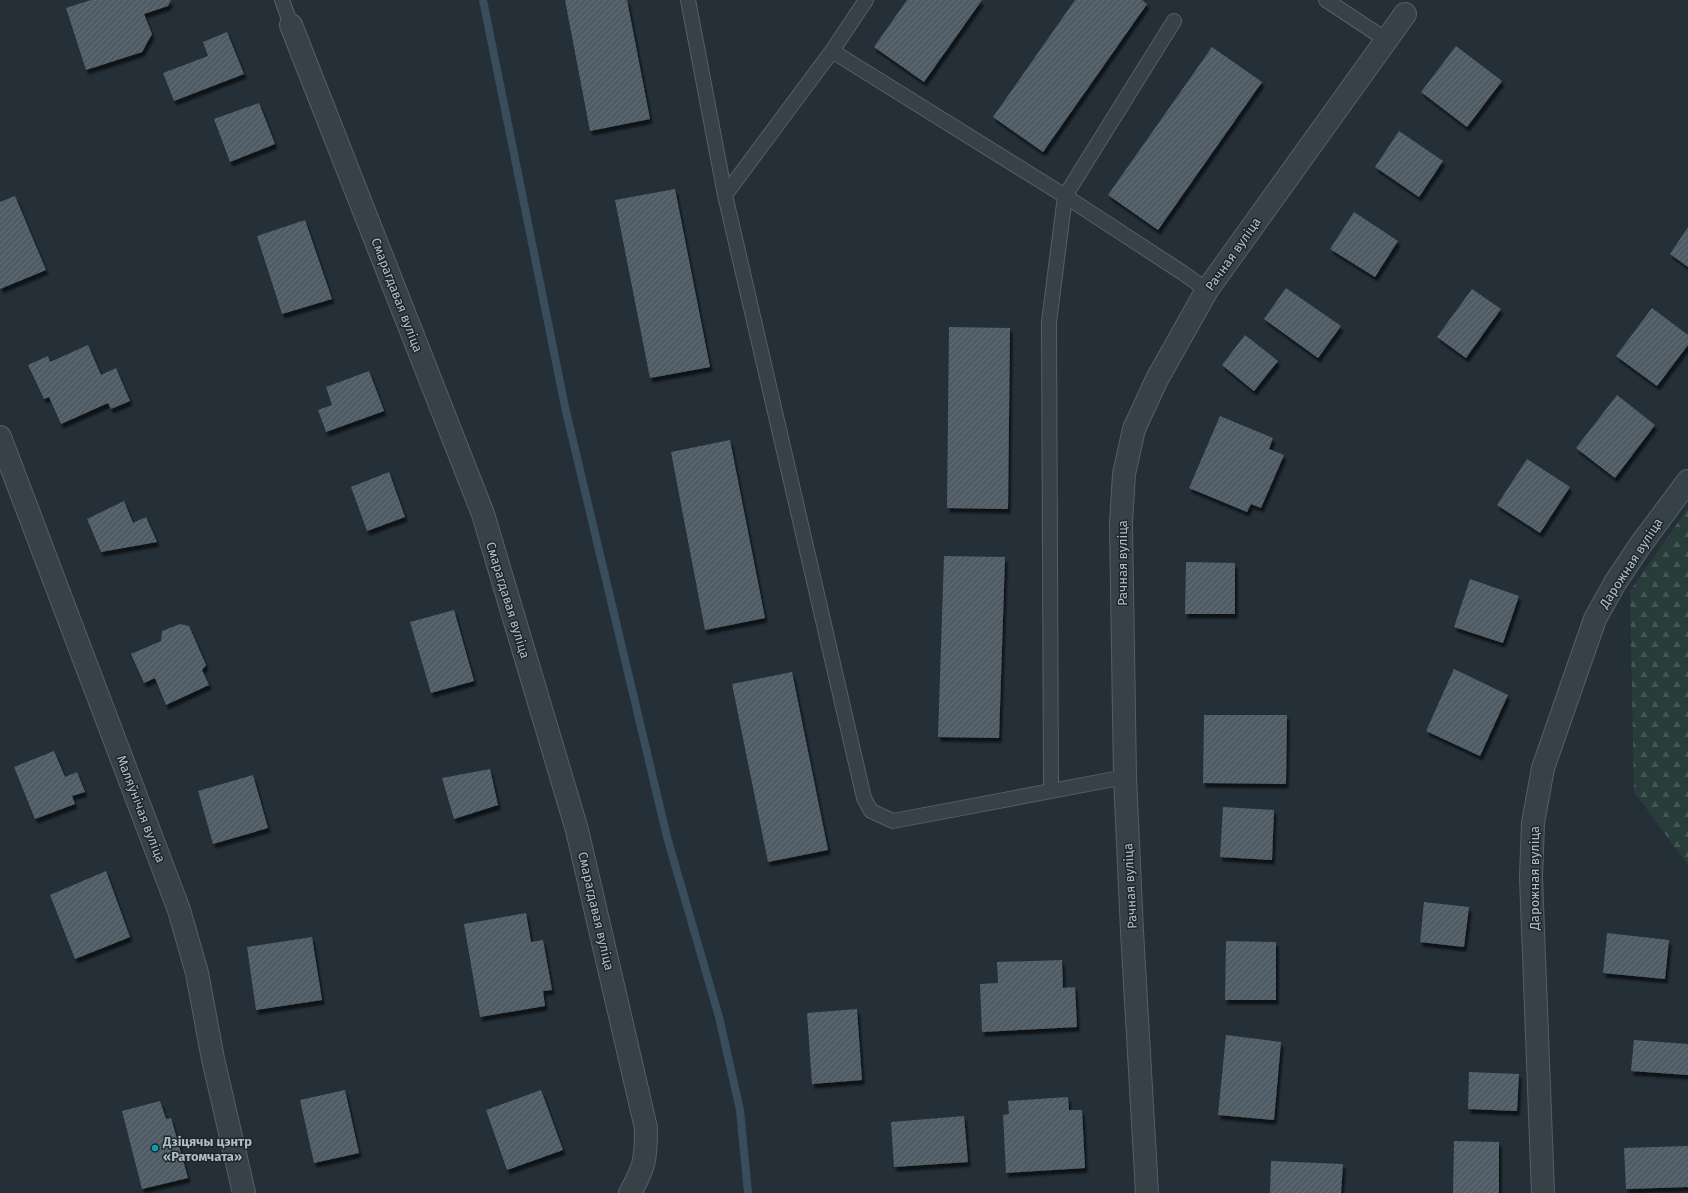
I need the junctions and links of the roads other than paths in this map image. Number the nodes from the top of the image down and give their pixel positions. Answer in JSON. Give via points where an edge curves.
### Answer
{"nodes":[{"id":1,"x":282,"y":0,"type":"edge"},
{"id":2,"x":688,"y":0,"type":"edge"},
{"id":3,"x":866,"y":0,"type":"edge"},
{"id":4,"x":1326,"y":0,"type":"edge"},
{"id":5,"x":1404,"y":14,"type":"dead end"},
{"id":6,"x":1174,"y":21,"type":"dead end"},
{"id":7,"x":291,"y":25,"type":"joint"},
{"id":8,"x":1385,"y":39,"type":"junction"},
{"id":9,"x":832,"y":51,"type":"junction"},
{"id":10,"x":725,"y":195,"type":"junction"},
{"id":11,"x":1065,"y":196,"type":"junction"},
{"id":12,"x":1207,"y":290,"type":"junction"},
{"id":13,"x":0,"y":437,"type":"edge"},
{"id":14,"x":1688,"y":481,"type":"edge"},
{"id":15,"x":1125,"y":777,"type":"junction"},
{"id":16,"x":1051,"y":790,"type":"junction"},
{"id":17,"x":244,"y":1193,"type":"edge"},
{"id":18,"x":630,"y":1193,"type":"edge"},
{"id":19,"x":1147,"y":1193,"type":"edge"},
{"id":20,"x":1543,"y":1193,"type":"edge"}],
"edges":[{"from":1,"to":7,"type":"lane"},
{"from":2,"to":10,"type":"lane"},
{"from":3,"to":9,"type":"lane"},
{"from":4,"to":8,"type":"lane"},
{"from":5,"to":8,"type":"street","name":"Рачная вуліца"},
{"from":6,"to":11,"type":"lane"},
{"from":7,"to":18,"type":"street","name":"Смарагдавая вуліца","via":[[483,514],[577,830],[646,1128],[646,1154],[641,1173]]},
{"from":8,"to":12,"type":"street","name":"Рачная вуліца"},
{"from":9,"to":10,"type":"lane"},
{"from":9,"to":11,"type":"lane"},
{"from":10,"to":16,"type":"lane","via":[[864,798],[871,811],[892,821]]},
{"from":11,"to":12,"type":"lane"},
{"from":11,"to":16,"type":"lane","via":[[1049,322]]},
{"from":12,"to":15,"type":"street","name":"Рачная вуліца","via":[[1157,379],[1134,430],[1124,474],[1121,523]]},
{"from":13,"to":17,"type":"street","name":"Маляўнічая вуліца","via":[[179,910],[197,973],[213,1059]]},
{"from":14,"to":20,"type":"street","name":"Дарожная вуліца","via":[[1641,544],[1595,619],[1543,768],[1533,823],[1531,877]]},
{"from":15,"to":16,"type":"lane"},
{"from":15,"to":19,"type":"street","name":"Рачная вуліца"}]}
